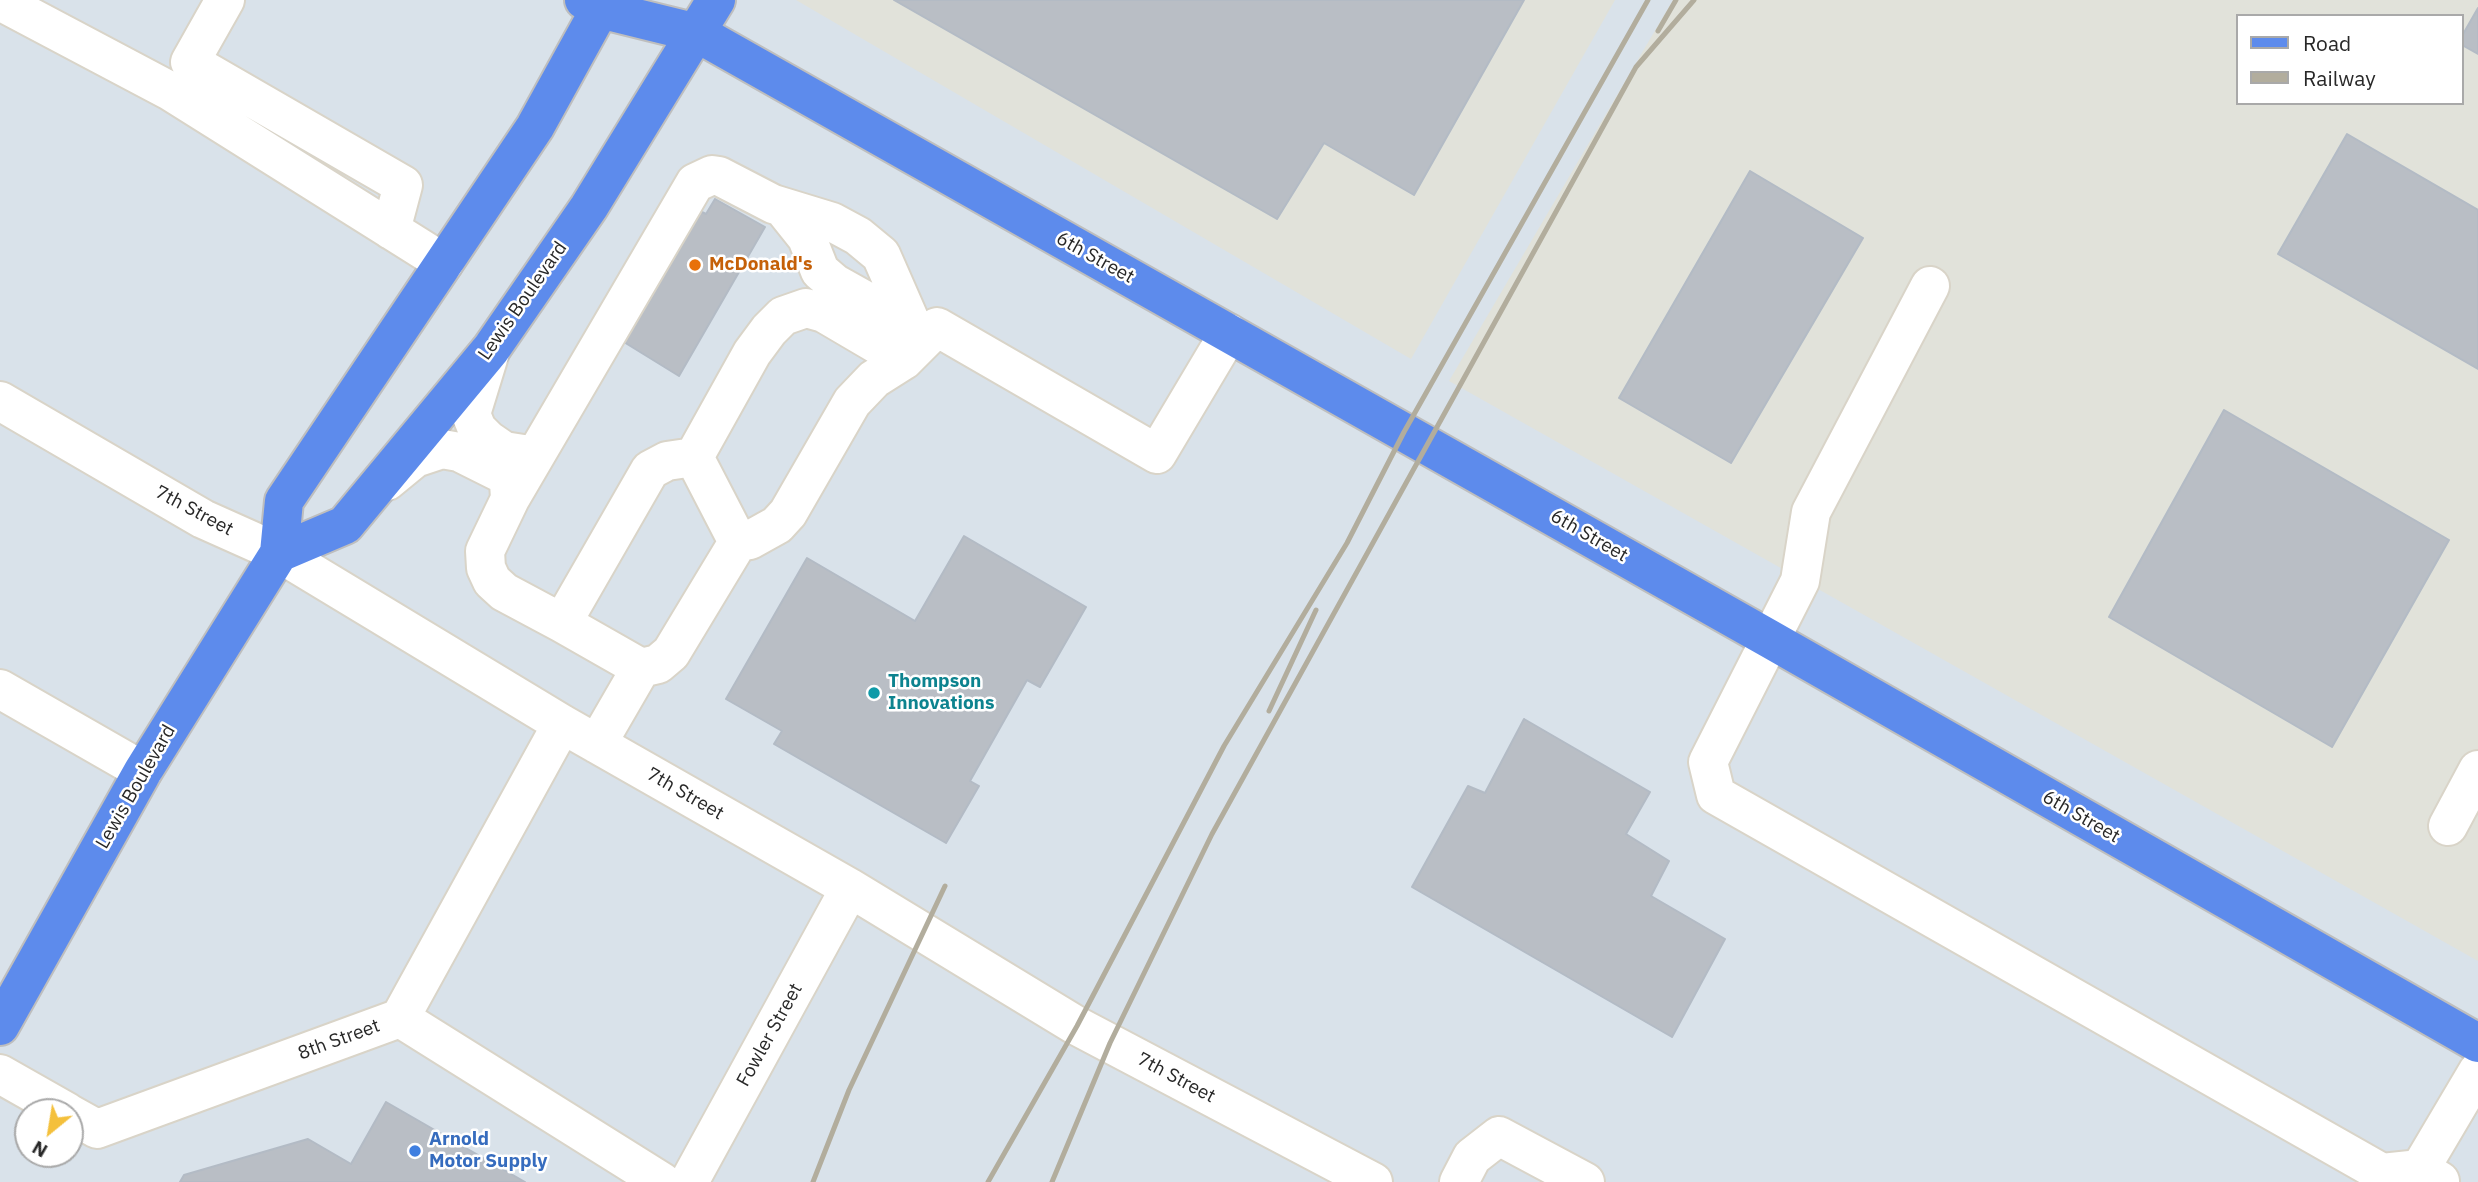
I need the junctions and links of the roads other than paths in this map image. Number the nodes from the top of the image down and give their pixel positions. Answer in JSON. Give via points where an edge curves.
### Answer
{"nodes":[{"id":1,"x":225,"y":0,"type":"edge"},
{"id":2,"x":671,"y":0,"type":"edge"},
{"id":3,"x":716,"y":0,"type":"edge"},
{"id":4,"x":0,"y":1,"type":"edge"},
{"id":5,"x":596,"y":3,"type":"edge"},
{"id":6,"x":697,"y":33,"type":"junction"},
{"id":7,"x":783,"y":208,"type":"junction"},
{"id":8,"x":391,"y":230,"type":"junction"},
{"id":9,"x":444,"y":263,"type":"junction"},
{"id":10,"x":1930,"y":286,"type":"dead end"},
{"id":11,"x":1229,"y":333,"type":"junction"},
{"id":12,"x":491,"y":349,"type":"junction"},
{"id":13,"x":912,"y":352,"type":"junction"},
{"id":14,"x":0,"y":401,"type":"edge"},
{"id":15,"x":550,"y":429,"type":"junction"},
{"id":16,"x":694,"y":457,"type":"junction"},
{"id":17,"x":369,"y":496,"type":"junction"},
{"id":18,"x":510,"y":499,"type":"junction"},
{"id":19,"x":738,"y":542,"type":"junction"},
{"id":20,"x":279,"y":553,"type":"junction"},
{"id":21,"x":562,"y":623,"type":"junction"},
{"id":22,"x":1768,"y":638,"type":"junction"},
{"id":23,"x":640,"y":668,"type":"junction"},
{"id":24,"x":0,"y":689,"type":"edge"},
{"id":25,"x":562,"y":724,"type":"junction"},
{"id":26,"x":597,"y":744,"type":"junction"},
{"id":27,"x":2478,"y":770,"type":"edge"},
{"id":28,"x":143,"y":771,"type":"junction"},
{"id":29,"x":2448,"y":826,"type":"dead end"},
{"id":30,"x":850,"y":888,"type":"junction"},
{"id":31,"x":400,"y":1018,"type":"junction"},
{"id":32,"x":0,"y":1026,"type":"edge"},
{"id":33,"x":2478,"y":1043,"type":"edge"},
{"id":34,"x":2478,"y":1071,"type":"edge"},
{"id":35,"x":0,"y":1074,"type":"edge"},
{"id":36,"x":42,"y":1098,"type":"edge"},
{"id":37,"x":84,"y":1122,"type":"edge"},
{"id":38,"x":2431,"y":1176,"type":"edge"},
{"id":39,"x":662,"y":1182,"type":"edge"},
{"id":40,"x":689,"y":1182,"type":"edge"},
{"id":41,"x":1373,"y":1182,"type":"edge"},
{"id":42,"x":1460,"y":1182,"type":"edge"},
{"id":43,"x":1585,"y":1182,"type":"edge"}],
"edges":[{"from":1,"to":8,"type":"street","via":[[190,62],[403,185]]},
{"from":2,"to":6,"type":"main road","name":"6th Street"},
{"from":3,"to":6,"type":"main road","name":"Lewis Boulevard"},
{"from":4,"to":8,"type":"street","via":[[170,91]]},
{"from":5,"to":6,"type":"main road","name":"6th Street"},
{"from":5,"to":9,"type":"main road","name":"Lewis Boulevard","via":[[535,127]]},
{"from":6,"to":11,"type":"main road","name":"6th Street"},
{"from":6,"to":12,"type":"main road","name":"Lewis Boulevard","via":[[589,207]]},
{"from":7,"to":13,"type":"street","via":[[807,238],[820,271],[886,312]]},
{"from":7,"to":13,"type":"street","via":[[832,222],[881,255]]},
{"from":7,"to":15,"type":"street","via":[[712,174],[695,183]]},
{"from":8,"to":9,"type":"street"},
{"from":9,"to":20,"type":"main road","name":"Lewis Boulevard","via":[[284,500]]},
{"from":10,"to":22,"type":"street","via":[[1811,512],[1800,581]]},
{"from":11,"to":13,"type":"street","via":[[1157,454],[937,327]]},
{"from":11,"to":22,"type":"main road","name":"6th Street"},
{"from":12,"to":15,"type":"street","via":[[471,414],[477,429],[504,451],[523,454]]},
{"from":12,"to":17,"type":"main road","name":"Lewis Boulevard"},
{"from":13,"to":16,"type":"street","via":[[824,313],[795,310],[783,316],[752,353]]},
{"from":13,"to":19,"type":"street","via":[[874,379],[852,402],[788,513],[777,525]]},
{"from":14,"to":20,"type":"street","name":"7th Street","via":[[203,519]]},
{"from":15,"to":18,"type":"street"},
{"from":16,"to":19,"type":"street"},
{"from":16,"to":21,"type":"street","via":[[667,461],[650,470]]},
{"from":17,"to":18,"type":"street","via":[[415,458],[442,449],[459,452],[503,474],[509,482]]},
{"from":17,"to":20,"type":"main road","name":"Lewis Boulevard","via":[[345,525]]},
{"from":18,"to":21,"type":"street","via":[[485,551],[486,568],[504,592]]},
{"from":19,"to":23,"type":"street","via":[[671,653],[658,664]]},
{"from":20,"to":25,"type":"street","name":"7th Street"},
{"from":20,"to":28,"type":"main road","name":"Lewis Boulevard"},
{"from":21,"to":23,"type":"street"},
{"from":22,"to":33,"type":"main road","name":"6th Street"},
{"from":22,"to":38,"type":"street","via":[[1708,762],[1716,795],[2382,1173]]},
{"from":23,"to":26,"type":"street"},
{"from":24,"to":28,"type":"street"},
{"from":25,"to":26,"type":"street","name":"7th Street"},
{"from":25,"to":31,"type":"street"},
{"from":26,"to":30,"type":"street","name":"7th Street"},
{"from":27,"to":29,"type":"street"},
{"from":28,"to":32,"type":"main road","name":"Lewis Boulevard"},
{"from":30,"to":40,"type":"street","name":"Fowler Street"},
{"from":30,"to":41,"type":"street","name":"7th Street","via":[[1077,1026]]},
{"from":31,"to":37,"type":"street","name":"8th Street","via":[[97,1129]]},
{"from":31,"to":39,"type":"street","name":"8th Street"},
{"from":34,"to":38,"type":"street"},
{"from":35,"to":36,"type":"street","name":"8th Street"},
{"from":42,"to":43,"type":"street","via":[[1472,1157],[1499,1136]]}]}
